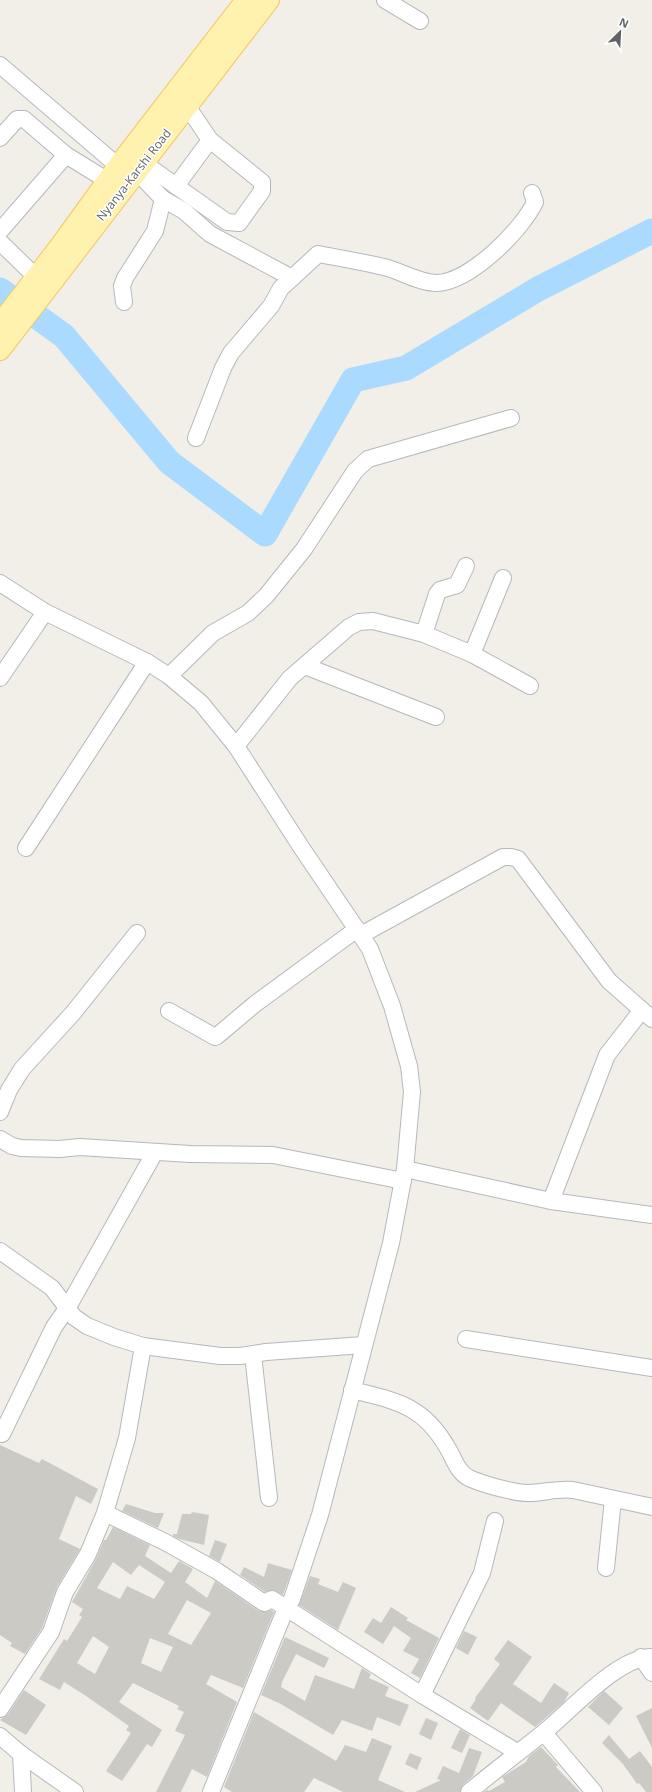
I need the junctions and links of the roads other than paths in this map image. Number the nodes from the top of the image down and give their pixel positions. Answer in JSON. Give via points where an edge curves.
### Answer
{"nodes":[{"id":1,"x":269,"y":0,"type":"edge"},
{"id":2,"x":385,"y":0,"type":"edge"},
{"id":3,"x":242,"y":1,"type":"edge"},
{"id":4,"x":420,"y":20,"type":"dead end"},
{"id":5,"x":0,"y":65,"type":"edge"},
{"id":6,"x":187,"y":106,"type":"junction"},
{"id":7,"x":0,"y":138,"type":"edge"},
{"id":8,"x":210,"y":140,"type":"junction"},
{"id":9,"x":66,"y":155,"type":"junction"},
{"id":10,"x":126,"y":170,"type":"junction"},
{"id":11,"x":176,"y":186,"type":"junction"},
{"id":12,"x":532,"y":193,"type":"dead end"},
{"id":13,"x":163,"y":198,"type":"junction"},
{"id":14,"x":0,"y":231,"type":"edge"},
{"id":15,"x":0,"y":242,"type":"edge"},
{"id":16,"x":36,"y":277,"type":"junction"},
{"id":17,"x":292,"y":278,"type":"junction"},
{"id":18,"x":124,"y":302,"type":"dead end"},
{"id":19,"x":0,"y":324,"type":"edge"},
{"id":20,"x":0,"y":350,"type":"edge"},
{"id":21,"x":512,"y":418,"type":"dead end"},
{"id":22,"x":196,"y":438,"type":"dead end"},
{"id":23,"x":466,"y":566,"type":"dead end"},
{"id":24,"x":503,"y":578,"type":"dead end"},
{"id":25,"x":0,"y":583,"type":"edge"},
{"id":26,"x":45,"y":612,"type":"junction"},
{"id":27,"x":424,"y":634,"type":"junction"},
{"id":28,"x":472,"y":654,"type":"junction"},
{"id":29,"x":147,"y":662,"type":"junction"},
{"id":30,"x":305,"y":666,"type":"junction"},
{"id":31,"x":169,"y":676,"type":"junction"},
{"id":32,"x":0,"y":678,"type":"edge"},
{"id":33,"x":530,"y":686,"type":"dead end"},
{"id":34,"x":436,"y":717,"type":"dead end"},
{"id":35,"x":236,"y":746,"type":"junction"},
{"id":36,"x":26,"y":848,"type":"dead end"},
{"id":37,"x":359,"y":932,"type":"junction"},
{"id":38,"x":136,"y":933,"type":"dead end"},
{"id":39,"x":169,"y":1011,"type":"dead end"},
{"id":40,"x":647,"y":1014,"type":"edge"},
{"id":41,"x":0,"y":1112,"type":"edge"},
{"id":42,"x":0,"y":1139,"type":"edge"},
{"id":43,"x":155,"y":1152,"type":"junction"},
{"id":44,"x":404,"y":1175,"type":"junction"},
{"id":45,"x":551,"y":1201,"type":"junction"},
{"id":46,"x":652,"y":1215,"type":"edge"},
{"id":47,"x":0,"y":1251,"type":"edge"},
{"id":48,"x":68,"y":1307,"type":"junction"},
{"id":49,"x":466,"y":1339,"type":"dead end"},
{"id":50,"x":364,"y":1345,"type":"junction"},
{"id":51,"x":143,"y":1346,"type":"junction"},
{"id":52,"x":253,"y":1354,"type":"junction"},
{"id":53,"x":652,"y":1368,"type":"edge"},
{"id":54,"x":352,"y":1390,"type":"junction"},
{"id":55,"x":2,"y":1434,"type":"dead end"},
{"id":56,"x":269,"y":1498,"type":"dead end"},
{"id":57,"x":613,"y":1500,"type":"junction"},
{"id":58,"x":652,"y":1507,"type":"edge"},
{"id":59,"x":105,"y":1513,"type":"junction"},
{"id":60,"x":495,"y":1521,"type":"dead end"},
{"id":61,"x":606,"y":1568,"type":"dead end"},
{"id":62,"x":286,"y":1608,"type":"junction"},
{"id":63,"x":647,"y":1657,"type":"edge"},
{"id":64,"x":652,"y":1673,"type":"edge"},
{"id":65,"x":422,"y":1695,"type":"junction"},
{"id":66,"x":0,"y":1710,"type":"edge"},
{"id":67,"x":544,"y":1733,"type":"junction"},
{"id":68,"x":0,"y":1736,"type":"edge"},
{"id":69,"x":516,"y":1752,"type":"junction"},
{"id":70,"x":21,"y":1754,"type":"junction"},
{"id":71,"x":22,"y":1792,"type":"edge"},
{"id":72,"x":75,"y":1792,"type":"edge"},
{"id":73,"x":210,"y":1792,"type":"edge"},
{"id":74,"x":469,"y":1792,"type":"edge"},
{"id":75,"x":594,"y":1792,"type":"edge"}],
"edges":[{"from":1,"to":6,"type":"main road","name":"Nyanya-Karshi Road"},
{"from":2,"to":4,"type":"street"},
{"from":3,"to":10,"type":"main road","name":"Nyanya-Karshi Road"},
{"from":5,"to":10,"type":"street"},
{"from":6,"to":8,"type":"street"},
{"from":6,"to":10,"type":"main road","name":"Nyanya-Karshi Road"},
{"from":7,"to":9,"type":"street","via":[[17,119],[24,119]]},
{"from":8,"to":11,"type":"street"},
{"from":8,"to":11,"type":"street","via":[[262,182],[262,191],[239,223],[227,222]]},
{"from":9,"to":10,"type":"street"},
{"from":9,"to":14,"type":"street"},
{"from":10,"to":11,"type":"street"},
{"from":10,"to":13,"type":"street"},
{"from":10,"to":16,"type":"main road","name":"Nyanya-Karshi Road"},
{"from":10,"to":20,"type":"main road","name":"Nyanya-Karshi Road","via":[[62,270]]},
{"from":12,"to":17,"type":"street","via":[[536,202],[506,241],[469,272],[448,281],[436,283],[385,267],[318,254]]},
{"from":13,"to":17,"type":"street","via":[[184,211],[210,234]]},
{"from":13,"to":18,"type":"street","via":[[155,231],[125,278],[122,286]]},
{"from":15,"to":16,"type":"street"},
{"from":16,"to":19,"type":"main road","name":"Nyanya-Karshi Road"},
{"from":17,"to":22,"type":"street","via":[[281,288],[271,306],[231,353]]},
{"from":21,"to":31,"type":"street","via":[[368,459],[355,471],[304,548],[266,596],[248,613],[213,633]]},
{"from":23,"to":27,"type":"street","via":[[457,586],[440,590],[437,594]]},
{"from":24,"to":28,"type":"street"},
{"from":25,"to":26,"type":"street"},
{"from":26,"to":29,"type":"street"},
{"from":26,"to":32,"type":"street"},
{"from":27,"to":28,"type":"street"},
{"from":27,"to":30,"type":"street","via":[[373,621],[359,622],[349,627]]},
{"from":28,"to":33,"type":"street"},
{"from":29,"to":31,"type":"street"},
{"from":29,"to":36,"type":"street"},
{"from":30,"to":34,"type":"street"},
{"from":30,"to":35,"type":"street","via":[[290,678]]},
{"from":31,"to":35,"type":"street","via":[[201,703]]},
{"from":35,"to":37,"type":"street"},
{"from":37,"to":39,"type":"street","via":[[255,1004],[218,1036],[215,1037]]},
{"from":37,"to":40,"type":"street","via":[[503,857],[511,857],[518,859],[610,981]]},
{"from":37,"to":44,"type":"street","via":[[370,949],[392,1006],[409,1066],[412,1092]]},
{"from":38,"to":41,"type":"street","via":[[74,1013],[22,1069],[9,1090]]},
{"from":40,"to":45,"type":"street","via":[[607,1055]]},
{"from":42,"to":43,"type":"street","via":[[21,1148],[80,1147]]},
{"from":43,"to":44,"type":"street","via":[[273,1155]]},
{"from":43,"to":48,"type":"street"},
{"from":44,"to":45,"type":"street"},
{"from":44,"to":50,"type":"street","via":[[391,1243]]},
{"from":45,"to":46,"type":"street"},
{"from":47,"to":48,"type":"street","via":[[52,1288]]},
{"from":48,"to":51,"type":"street","via":[[74,1317],[87,1326]]},
{"from":48,"to":55,"type":"street","via":[[54,1327]]},
{"from":49,"to":53,"type":"street"},
{"from":50,"to":52,"type":"street"},
{"from":50,"to":54,"type":"street"},
{"from":51,"to":52,"type":"street","via":[[220,1356]]},
{"from":51,"to":59,"type":"street","via":[[126,1438]]},
{"from":52,"to":56,"type":"street"},
{"from":54,"to":57,"type":"street","via":[[395,1401],[421,1414],[447,1446],[458,1469],[469,1478],[517,1492],[561,1488]]},
{"from":54,"to":62,"type":"street","via":[[320,1516],[292,1599]]},
{"from":57,"to":58,"type":"street"},
{"from":57,"to":61,"type":"street"},
{"from":59,"to":62,"type":"street","via":[[166,1542],[218,1571],[264,1603],[272,1599]]},
{"from":59,"to":66,"type":"street","via":[[88,1554],[65,1592],[51,1632]]},
{"from":60,"to":65,"type":"street","via":[[482,1573]]},
{"from":62,"to":65,"type":"street"},
{"from":62,"to":73,"type":"street"},
{"from":63,"to":64,"type":"street"},
{"from":63,"to":67,"type":"street","via":[[618,1669]]},
{"from":65,"to":69,"type":"street"},
{"from":67,"to":69,"type":"street"},
{"from":67,"to":75,"type":"street"},
{"from":68,"to":70,"type":"street"},
{"from":69,"to":74,"type":"street"},
{"from":70,"to":71,"type":"street"},
{"from":70,"to":72,"type":"street"}]}
